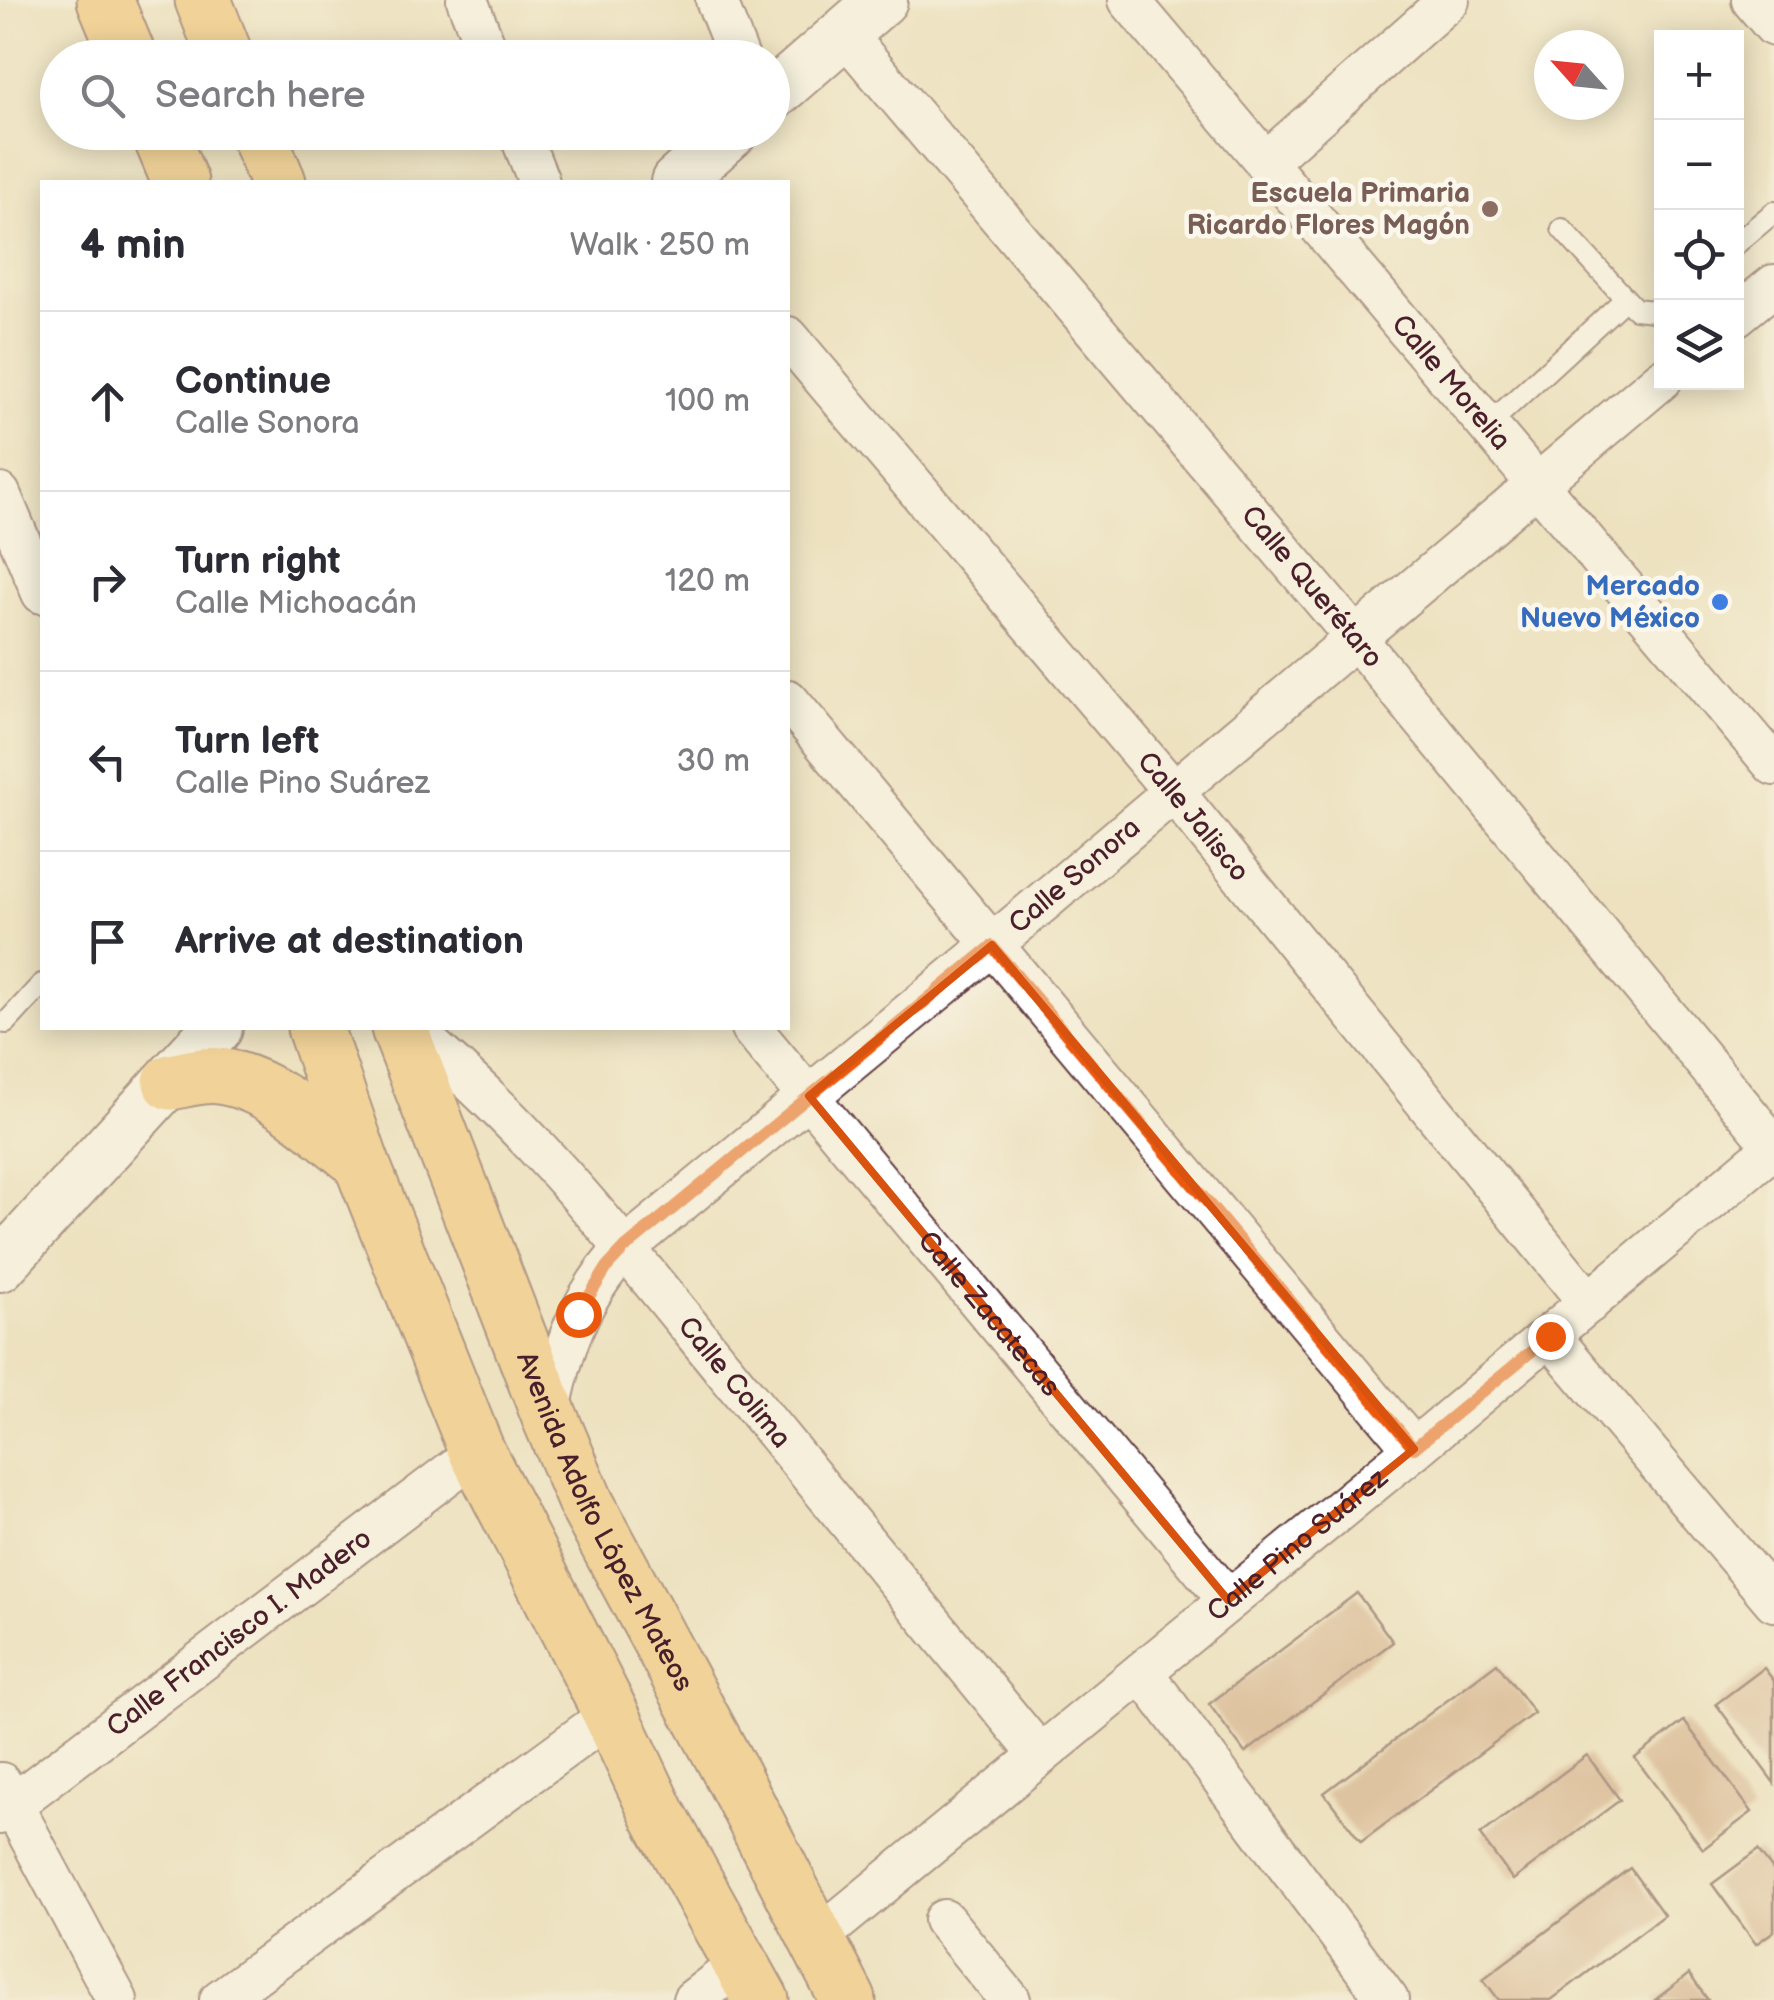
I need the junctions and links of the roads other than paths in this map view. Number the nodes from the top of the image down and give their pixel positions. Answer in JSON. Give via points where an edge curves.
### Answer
{"nodes":[{"id":1,"x":105,"y":0,"type":"edge"},
{"id":2,"x":203,"y":0,"type":"edge"},
{"id":3,"x":467,"y":0,"type":"edge"},
{"id":4,"x":716,"y":0,"type":"edge"},
{"id":5,"x":882,"y":0,"type":"edge"},
{"id":6,"x":1129,"y":0,"type":"edge"},
{"id":7,"x":1449,"y":0,"type":"edge"},
{"id":8,"x":1752,"y":0,"type":"edge"},
{"id":9,"x":1774,"y":26,"type":"edge"},
{"id":10,"x":844,"y":33,"type":"junction"},
{"id":11,"x":122,"y":40,"type":"edge"},
{"id":12,"x":219,"y":40,"type":"edge"},
{"id":13,"x":483,"y":40,"type":"edge"},
{"id":14,"x":732,"y":40,"type":"edge"},
{"id":15,"x":790,"y":80,"type":"edge"},
{"id":16,"x":167,"y":150,"type":"edge"},
{"id":17,"x":265,"y":150,"type":"edge"},
{"id":18,"x":526,"y":150,"type":"edge"},
{"id":19,"x":712,"y":150,"type":"edge"},
{"id":20,"x":1265,"y":163,"type":"junction"},
{"id":21,"x":179,"y":180,"type":"edge"},
{"id":22,"x":277,"y":180,"type":"edge"},
{"id":23,"x":538,"y":180,"type":"edge"},
{"id":24,"x":678,"y":180,"type":"edge"},
{"id":25,"x":1774,"y":212,"type":"edge"},
{"id":26,"x":1562,"y":228,"type":"dead end"},
{"id":27,"x":1744,"y":237,"type":"edge"},
{"id":28,"x":1774,"y":285,"type":"edge"},
{"id":29,"x":1624,"y":300,"type":"junction"},
{"id":30,"x":1654,"y":308,"type":"edge"},
{"id":31,"x":1744,"y":309,"type":"edge"},
{"id":32,"x":790,"y":338,"type":"edge"},
{"id":33,"x":1654,"y":386,"type":"edge"},
{"id":34,"x":1488,"y":424,"type":"junction"},
{"id":35,"x":1537,"y":483,"type":"junction"},
{"id":36,"x":0,"y":494,"type":"edge"},
{"id":37,"x":40,"y":589,"type":"edge"},
{"id":38,"x":1354,"y":636,"type":"junction"},
{"id":39,"x":790,"y":702,"type":"edge"},
{"id":40,"x":1771,"y":754,"type":"edge"},
{"id":41,"x":1174,"y":791,"type":"junction"},
{"id":42,"x":992,"y":946,"type":"junction"},
{"id":43,"x":40,"y":986,"type":"edge"},
{"id":44,"x":6,"y":1022,"type":"dead end"},
{"id":45,"x":215,"y":1030,"type":"edge"},
{"id":46,"x":316,"y":1030,"type":"edge"},
{"id":47,"x":400,"y":1030,"type":"edge"},
{"id":48,"x":412,"y":1030,"type":"edge"},
{"id":49,"x":753,"y":1030,"type":"edge"},
{"id":50,"x":171,"y":1082,"type":"junction"},
{"id":51,"x":809,"y":1096,"type":"junction"},
{"id":52,"x":1774,"y":1146,"type":"edge"},
{"id":53,"x":361,"y":1162,"type":"junction"},
{"id":54,"x":625,"y":1248,"type":"junction"},
{"id":55,"x":1,"y":1263,"type":"edge"},
{"id":56,"x":1589,"y":1302,"type":"junction"},
{"id":57,"x":1550,"y":1336,"type":"junction"},
{"id":58,"x":549,"y":1415,"type":"junction"},
{"id":59,"x":1414,"y":1448,"type":"junction"},
{"id":60,"x":477,"y":1452,"type":"junction"},
{"id":61,"x":1228,"y":1600,"type":"junction"},
{"id":62,"x":1774,"y":1601,"type":"edge"},
{"id":63,"x":1142,"y":1672,"type":"junction"},
{"id":64,"x":611,"y":1714,"type":"junction"},
{"id":65,"x":1039,"y":1754,"type":"junction"},
{"id":66,"x":730,"y":1771,"type":"junction"},
{"id":67,"x":4,"y":1799,"type":"edge"},
{"id":68,"x":658,"y":1814,"type":"junction"},
{"id":69,"x":944,"y":1920,"type":"dead end"},
{"id":70,"x":816,"y":1940,"type":"junction"},
{"id":71,"x":731,"y":1991,"type":"edge"},
{"id":72,"x":117,"y":2000,"type":"edge"},
{"id":73,"x":220,"y":2000,"type":"edge"},
{"id":74,"x":848,"y":2000,"type":"edge"},
{"id":75,"x":1010,"y":2000,"type":"edge"},
{"id":76,"x":1388,"y":2000,"type":"edge"}],
"edges":[{"from":1,"to":11,"type":"main road"},
{"from":2,"to":12,"type":"main road"},
{"from":3,"to":13,"type":"street"},
{"from":4,"to":14,"type":"street"},
{"from":5,"to":10,"type":"street"},
{"from":6,"to":20,"type":"street","name":"Calle Morelia"},
{"from":7,"to":20,"type":"street"},
{"from":8,"to":9,"type":"street"},
{"from":10,"to":15,"type":"street"},
{"from":10,"to":38,"type":"street","name":"Calle Querétaro"},
{"from":16,"to":21,"type":"main road"},
{"from":17,"to":22,"type":"main road"},
{"from":18,"to":23,"type":"street"},
{"from":19,"to":24,"type":"street"},
{"from":20,"to":34,"type":"street","name":"Calle Morelia"},
{"from":25,"to":27,"type":"lane"},
{"from":26,"to":29,"type":"lane"},
{"from":28,"to":31,"type":"street"},
{"from":29,"to":30,"type":"lane","via":[[1634,309]]},
{"from":29,"to":34,"type":"lane"},
{"from":32,"to":41,"type":"street","name":"Calle Jalisco"},
{"from":33,"to":35,"type":"street","name":"Calle Sonora"},
{"from":34,"to":35,"type":"street","name":"Calle Morelia"},
{"from":35,"to":38,"type":"street","name":"Calle Sonora"},
{"from":35,"to":40,"type":"street","name":"Calle Morelia"},
{"from":36,"to":37,"type":"street"},
{"from":38,"to":41,"type":"street","name":"Calle Sonora"},
{"from":38,"to":52,"type":"street","name":"Calle Querétaro"},
{"from":39,"to":42,"type":"street"},
{"from":41,"to":42,"type":"street","name":"Calle Sonora"},
{"from":41,"to":56,"type":"street","name":"Calle Jalisco"},
{"from":42,"to":51,"type":"street","name":"Calle Sonora"},
{"from":42,"to":59,"type":"street"},
{"from":43,"to":44,"type":"lane"},
{"from":45,"to":50,"type":"street"},
{"from":46,"to":53,"type":"main road"},
{"from":47,"to":58,"type":"main road","name":"Avenida Adolfo López Mateos"},
{"from":48,"to":54,"type":"street","name":"Calle Colima","via":[[508,1118]]},
{"from":49,"to":51,"type":"street","name":"Calle Zacatecas"},
{"from":50,"to":53,"type":"main road","via":[[216,1075],[241,1082],[283,1102]]},
{"from":50,"to":55,"type":"street"},
{"from":51,"to":54,"type":"street","name":"Calle Sonora"},
{"from":51,"to":61,"type":"street","name":"Calle Zacatecas"},
{"from":52,"to":56,"type":"street","name":"Calle Pino Suárez"},
{"from":53,"to":60,"type":"main road"},
{"from":54,"to":58,"type":"street","name":"Calle Sonora","via":[[578,1314],[561,1355]]},
{"from":54,"to":65,"type":"street","name":"Calle Colima"},
{"from":56,"to":57,"type":"street","name":"Calle Pino Suárez"},
{"from":57,"to":59,"type":"street","name":"Calle Pino Suárez"},
{"from":57,"to":62,"type":"street"},
{"from":58,"to":66,"type":"main road","name":"Avenida Adolfo López Mateos","via":[[586,1503]]},
{"from":59,"to":61,"type":"street","name":"Calle Pino Suárez"},
{"from":60,"to":64,"type":"main road"},
{"from":60,"to":67,"type":"street","name":"Calle Francisco I. Madero"},
{"from":61,"to":63,"type":"street","name":"Calle Pino Suárez"},
{"from":63,"to":65,"type":"street","name":"Calle Pino Suárez"},
{"from":63,"to":76,"type":"street"},
{"from":64,"to":68,"type":"main road"},
{"from":64,"to":73,"type":"street"},
{"from":65,"to":70,"type":"street","name":"Calle Pino Suárez"},
{"from":66,"to":68,"type":"main road"},
{"from":66,"to":70,"type":"main road","name":"Avenida Adolfo López Mateos"},
{"from":67,"to":72,"type":"street"},
{"from":68,"to":71,"type":"main road"},
{"from":69,"to":75,"type":"street"},
{"from":70,"to":74,"type":"main road","name":"Avenida Adolfo López Mateos"}]}
